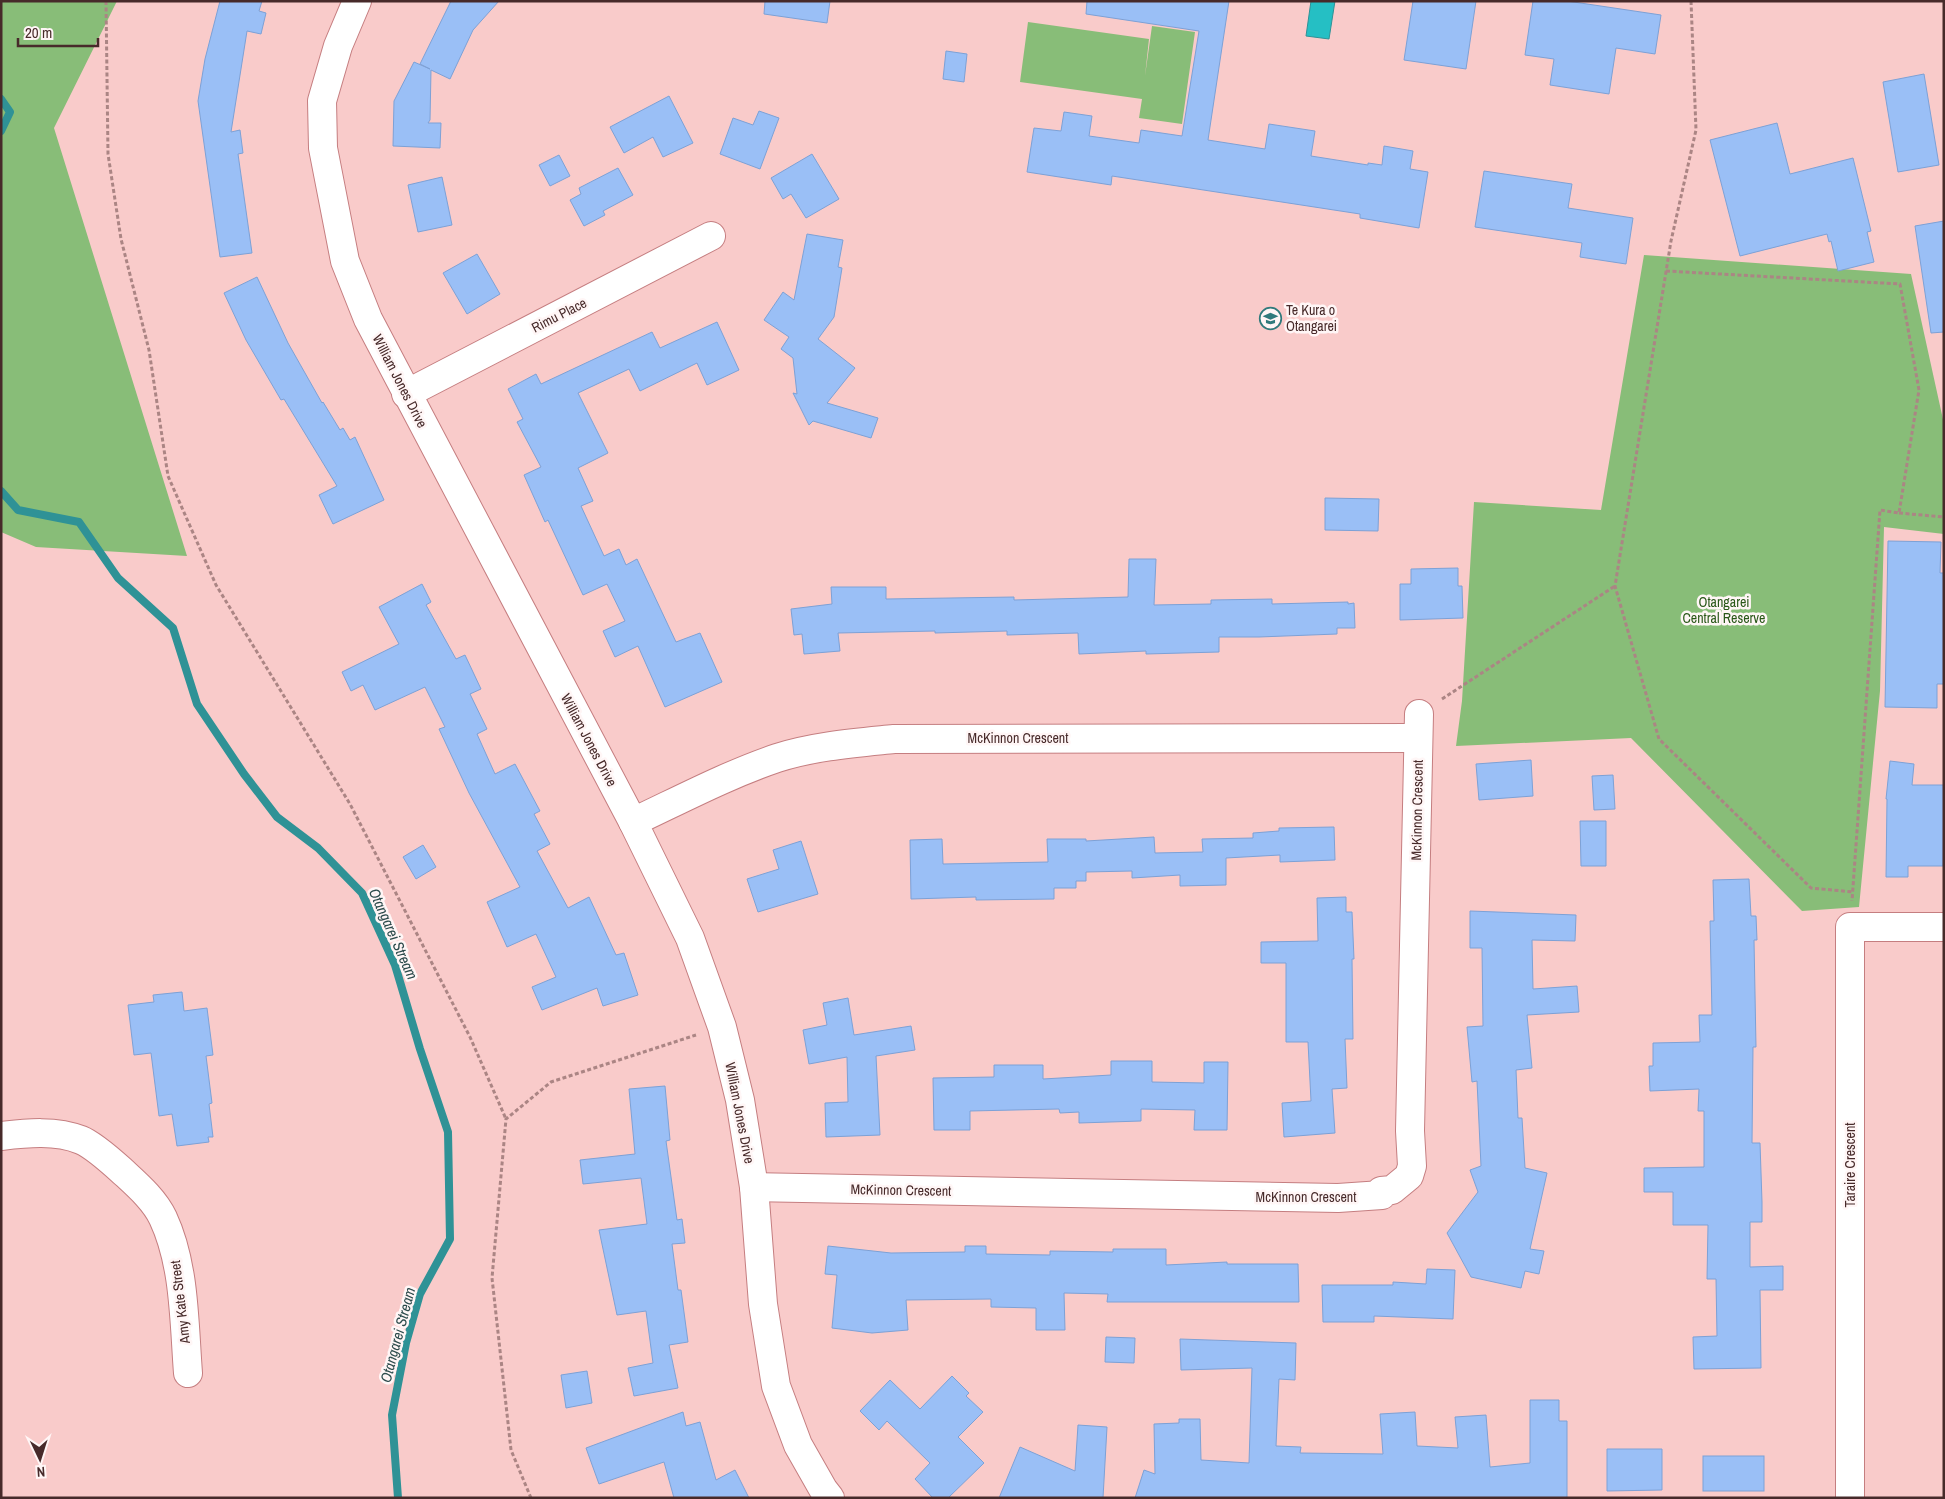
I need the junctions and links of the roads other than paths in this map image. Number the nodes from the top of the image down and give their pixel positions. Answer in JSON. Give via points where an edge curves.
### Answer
{"nodes":[{"id":1,"x":357,"y":1,"type":"edge"},
{"id":2,"x":711,"y":236,"type":"dead end"},
{"id":3,"x":406,"y":394,"type":"junction"},
{"id":4,"x":633,"y":822,"type":"junction"},
{"id":5,"x":1944,"y":927,"type":"edge"},
{"id":6,"x":1,"y":1136,"type":"edge"},
{"id":7,"x":754,"y":1187,"type":"junction"},
{"id":8,"x":188,"y":1373,"type":"dead end"},
{"id":9,"x":830,"y":1498,"type":"edge"},
{"id":10,"x":1850,"y":1498,"type":"edge"}],
"edges":[{"from":1,"to":3,"type":"street","name":"William Jones Drive","via":[[338,46],[322,101],[323,148],[345,261],[368,320]]},
{"from":2,"to":3,"type":"street","name":"Rimu Place"},
{"from":3,"to":4,"type":"street","name":"William Jones Drive"},
{"from":4,"to":7,"type":"street","name":"William Jones Drive","via":[[690,938],[722,1027],[740,1100]]},
{"from":4,"to":7,"type":"street","name":"McKinnon Crescent","via":[[778,758],[837,744],[894,739],[1419,726],[1410,1121],[1412,1166],[1410,1176],[1392,1190],[1381,1191],[1382,1195],[1338,1198]]},
{"from":5,"to":10,"type":"street","name":"Taraire Crescent","via":[[1850,927]]},
{"from":6,"to":8,"type":"street","name":"Amy Kate Street","via":[[57,1134],[82,1140],[143,1190],[163,1217],[174,1249],[182,1292]]},
{"from":7,"to":9,"type":"street","name":"William Jones Drive","via":[[763,1304],[776,1386],[798,1446]]}]}
